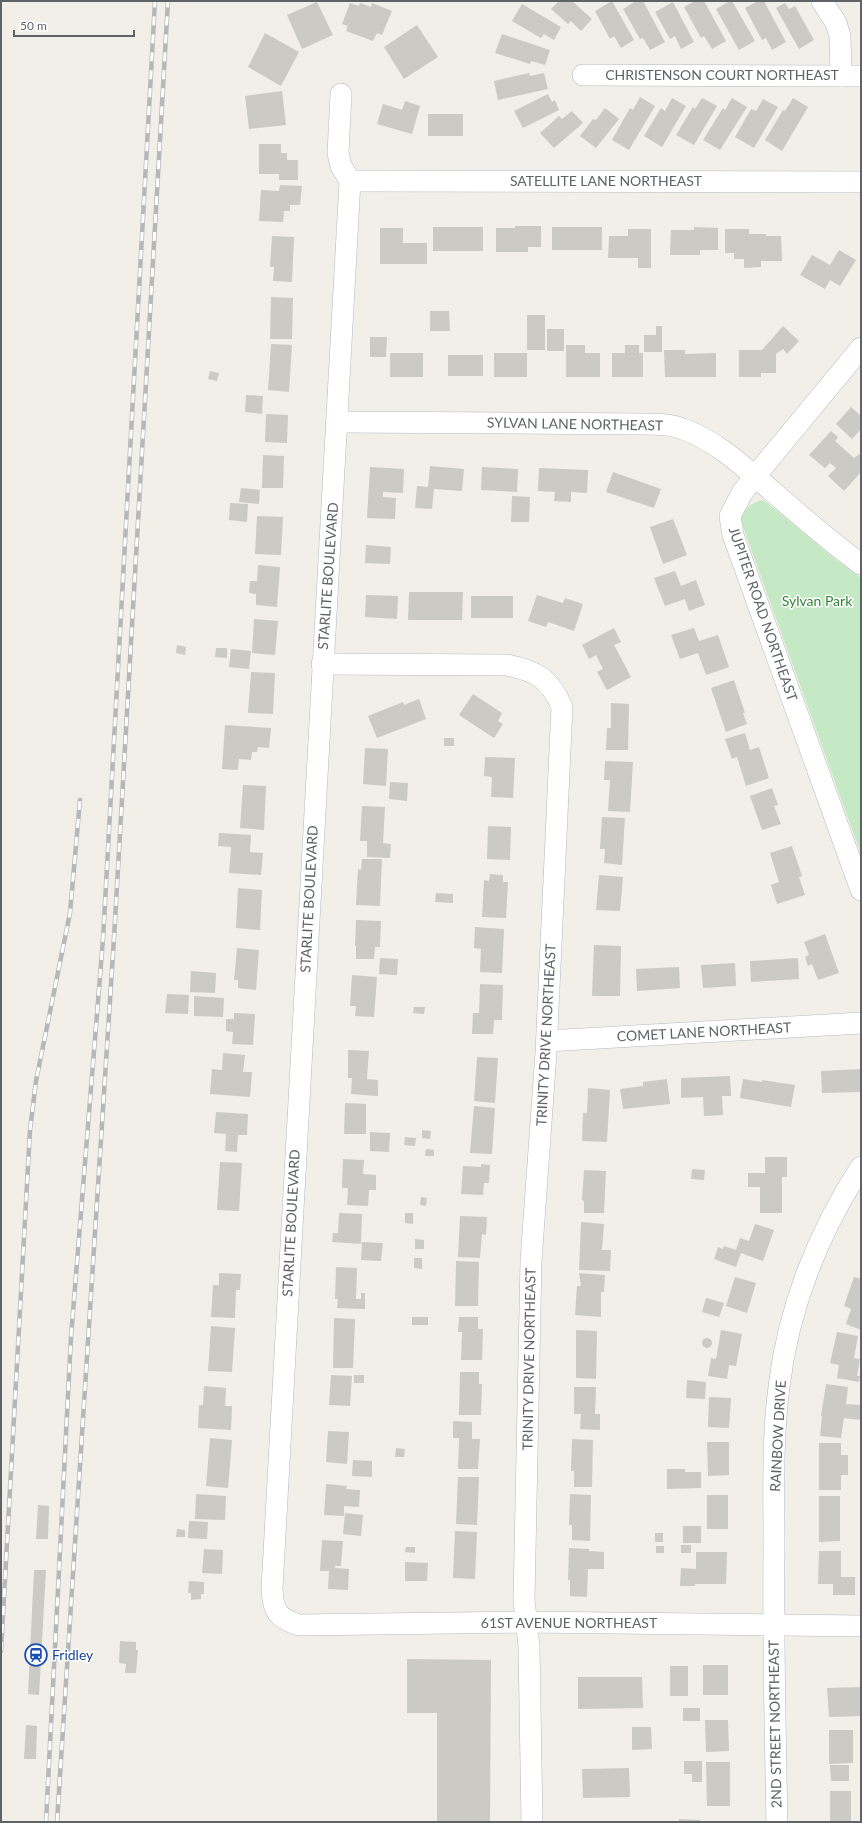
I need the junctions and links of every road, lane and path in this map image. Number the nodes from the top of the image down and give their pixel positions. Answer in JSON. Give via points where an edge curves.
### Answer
{"nodes":[{"id":1,"x":822,"y":1,"type":"edge"},
{"id":2,"x":582,"y":75,"type":"dead end"},
{"id":3,"x":851,"y":76,"type":"edge"},
{"id":4,"x":341,"y":94,"type":"dead end"},
{"id":5,"x":350,"y":181,"type":"junction"},
{"id":6,"x":861,"y":182,"type":"edge"},
{"id":7,"x":861,"y":348,"type":"edge"},
{"id":8,"x":338,"y":422,"type":"junction"},
{"id":9,"x":756,"y":475,"type":"junction"},
{"id":10,"x":861,"y":564,"type":"edge"},
{"id":11,"x":322,"y":664,"type":"junction"},
{"id":12,"x":861,"y":890,"type":"edge"},
{"id":13,"x":861,"y":1023,"type":"edge"},
{"id":14,"x":547,"y":1041,"type":"junction"},
{"id":15,"x":861,"y":1167,"type":"edge"},
{"id":16,"x":280,"y":1616,"type":"joint"},
{"id":17,"x":527,"y":1622,"type":"junction"},
{"id":18,"x":773,"y":1625,"type":"junction"},
{"id":19,"x":861,"y":1626,"type":"edge"},
{"id":20,"x":532,"y":1822,"type":"edge"},
{"id":21,"x":777,"y":1822,"type":"edge"}],
"edges":[{"from":1,"to":3,"type":"street","via":[[836,23]]},
{"from":2,"to":3,"type":"street","name":"CHRISTENSON COURT NORTHEAST"},
{"from":4,"to":5,"type":"street","via":[[338,153],[341,166]]},
{"from":5,"to":6,"type":"street","name":"SATELLITE LANE NORTHEAST"},
{"from":5,"to":8,"type":"street","name":"STARLITE BOULEVARD"},
{"from":7,"to":9,"type":"street","name":"JUPITER ROAD NORTHEAST"},
{"from":8,"to":9,"type":"street","name":"SYLVAN LANE NORTHEAST","via":[[665,424],[683,429],[728,453]]},
{"from":8,"to":11,"type":"street","name":"STARLITE BOULEVARD"},
{"from":9,"to":10,"type":"street","name":"SYLVAN LANE NORTHEAST","via":[[836,547]]},
{"from":9,"to":12,"type":"street","name":"JUPITER ROAD NORTHEAST","via":[[742,493],[730,516],[733,535]]},
{"from":11,"to":14,"type":"street","name":"TRINITY DRIVE NORTHEAST","via":[[507,665],[526,669],[543,677],[556,692],[562,707],[563,722]]},
{"from":11,"to":16,"type":"street","name":"STARLITE BOULEVARD","via":[[272,1589],[273,1605]]},
{"from":13,"to":14,"type":"street","name":"COMET LANE NORTHEAST"},
{"from":14,"to":17,"type":"street","name":"TRINITY DRIVE NORTHEAST","via":[[531,1261],[524,1600]]},
{"from":15,"to":18,"type":"street","name":"RAINBOW DRIVE","via":[[829,1224],[805,1278],[790,1330],[779,1386],[775,1432]]},
{"from":16,"to":17,"type":"street","name":"61ST AVENUE NORTHEAST","via":[[285,1621],[300,1625]]},
{"from":17,"to":18,"type":"street","name":"61ST AVENUE NORTHEAST"},
{"from":17,"to":20,"type":"street","name":"TRINITY DRIVE NORTHEAST"},
{"from":18,"to":19,"type":"street","name":"61ST AVENUE NORTHEAST"},
{"from":18,"to":21,"type":"street","name":"2ND STREET NORTHEAST"}]}
